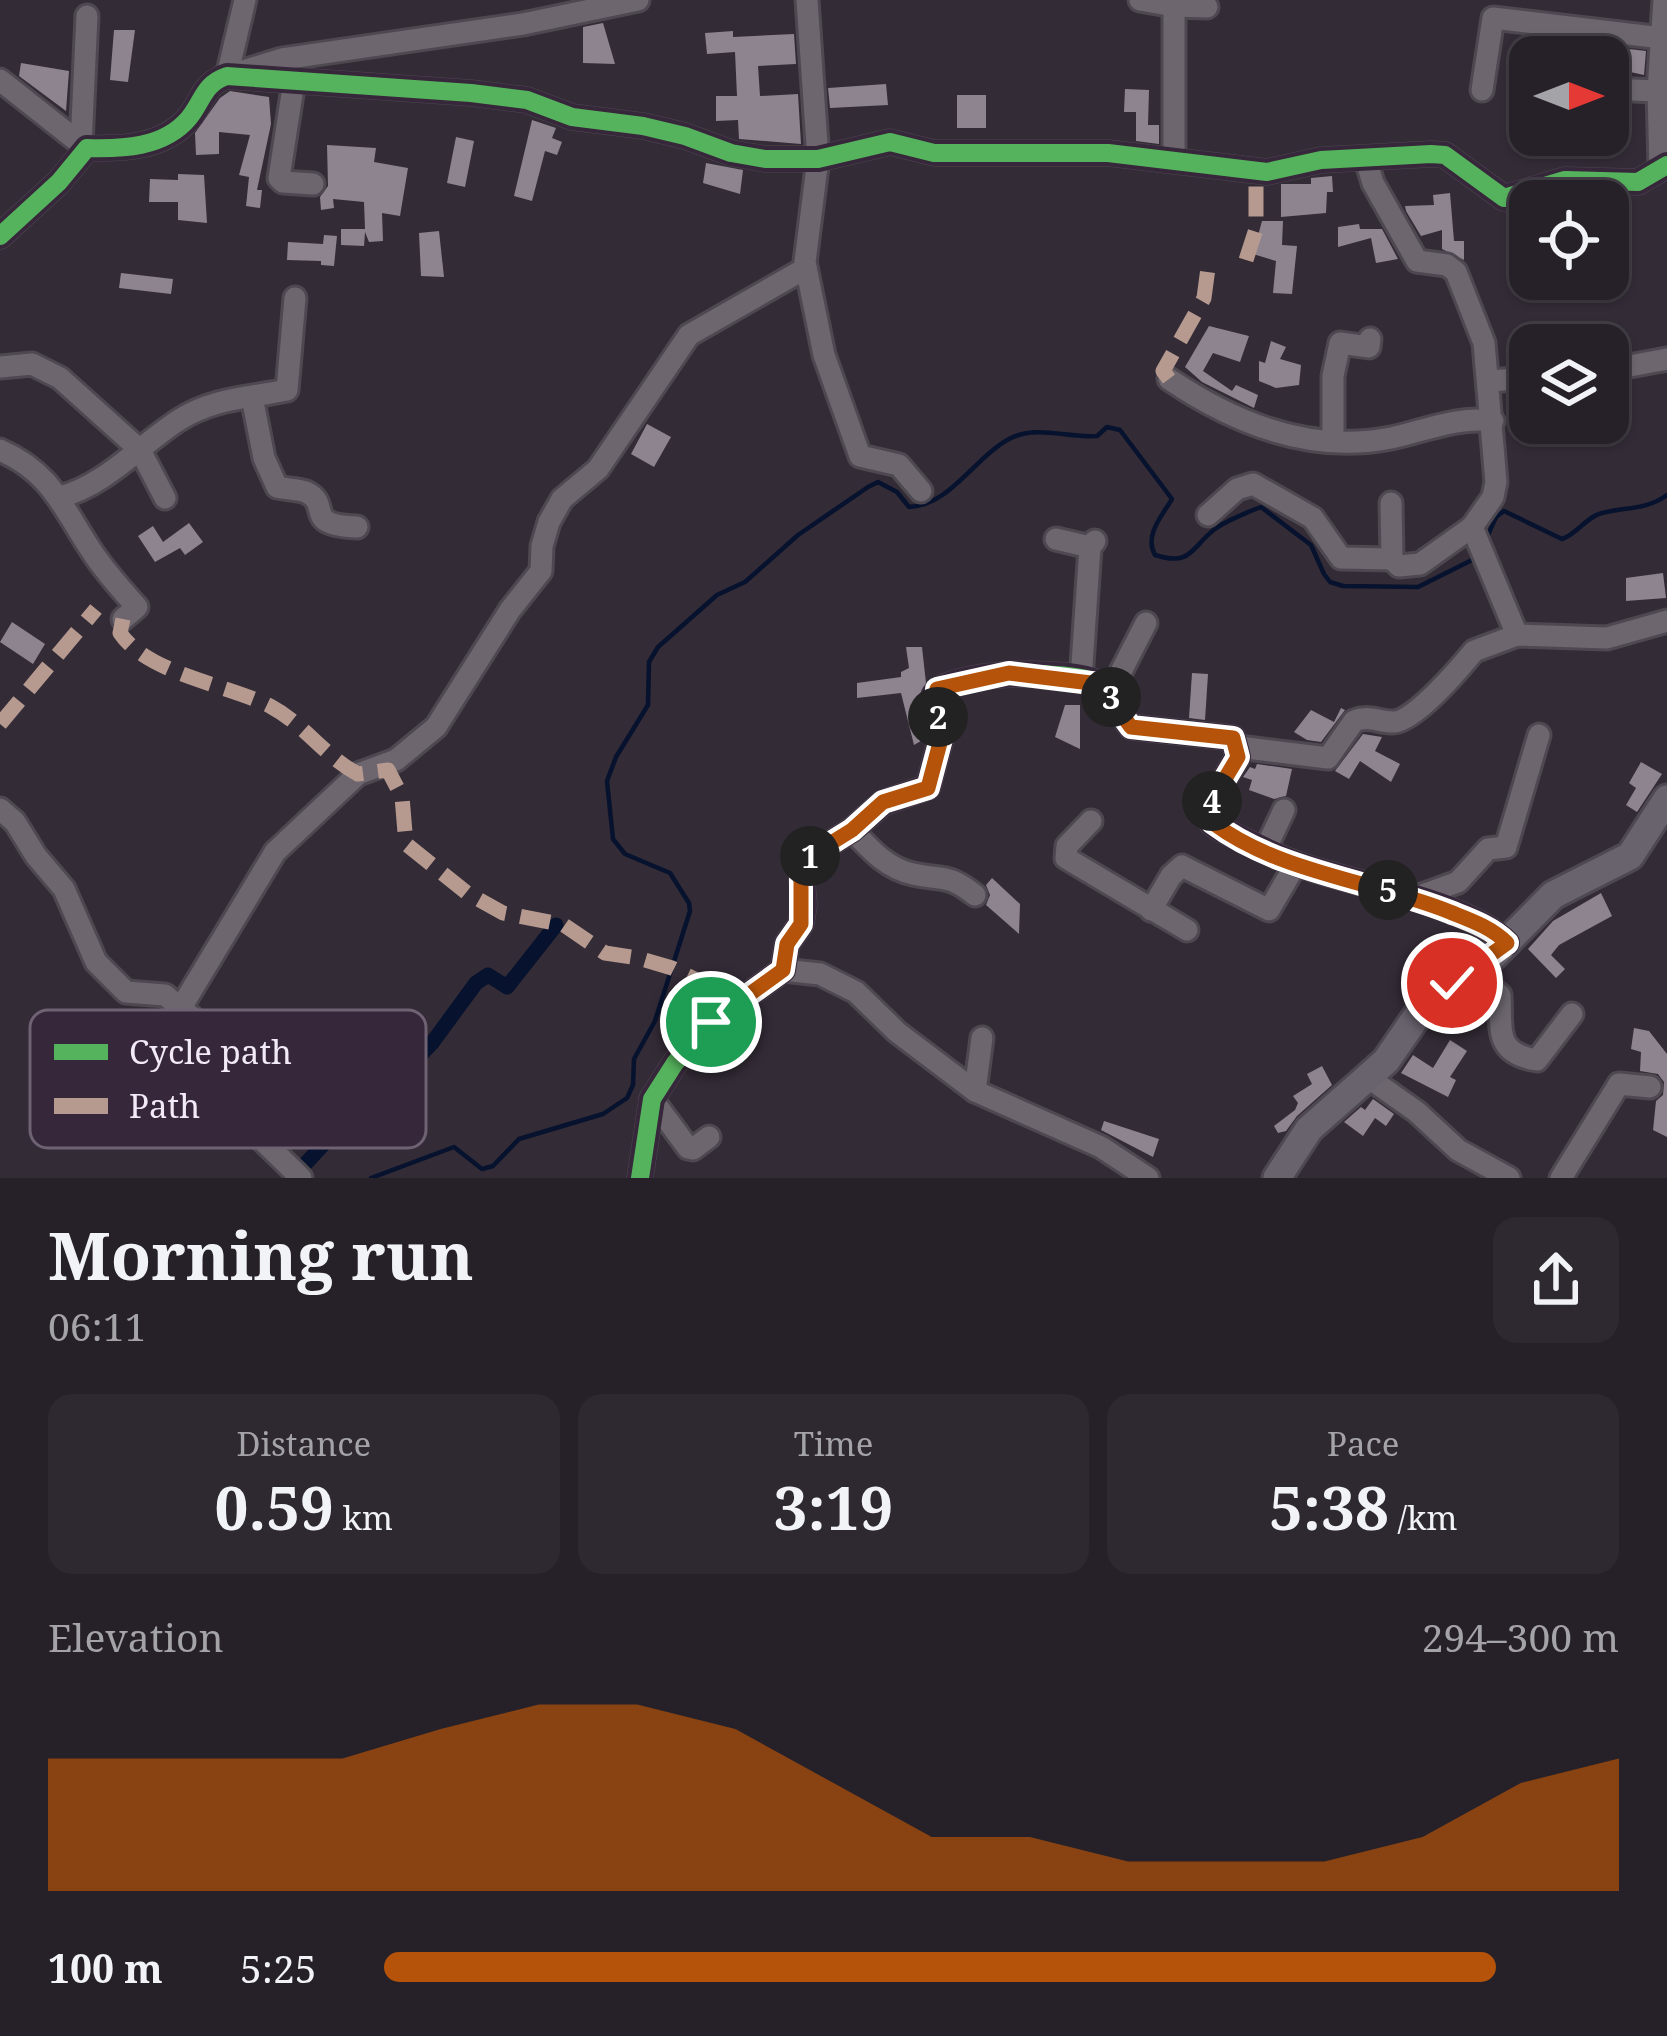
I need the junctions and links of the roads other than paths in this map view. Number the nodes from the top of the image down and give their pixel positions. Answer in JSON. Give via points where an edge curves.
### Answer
{"nodes":[{"id":1,"x":245,"y":0,"type":"edge"},
{"id":2,"x":638,"y":0,"type":"edge"},
{"id":3,"x":807,"y":0,"type":"edge"},
{"id":4,"x":1140,"y":0,"type":"edge"},
{"id":5,"x":1664,"y":0,"type":"edge"},
{"id":6,"x":1174,"y":6,"type":"junction"},
{"id":7,"x":1207,"y":7,"type":"dead end"},
{"id":8,"x":1519,"y":10,"type":"edge"},
{"id":9,"x":87,"y":16,"type":"dead end"},
{"id":10,"x":1570,"y":29,"type":"junction"},
{"id":11,"x":1570,"y":36,"type":"edge"},
{"id":12,"x":1662,"y":38,"type":"junction"},
{"id":13,"x":227,"y":76,"type":"junction"},
{"id":14,"x":0,"y":80,"type":"edge"},
{"id":15,"x":294,"y":81,"type":"junction"},
{"id":16,"x":1482,"y":90,"type":"dead end"},
{"id":17,"x":1629,"y":90,"type":"edge"},
{"id":18,"x":1658,"y":91,"type":"junction"},
{"id":19,"x":84,"y":146,"type":"junction"},
{"id":20,"x":818,"y":159,"type":"junction"},
{"id":21,"x":1174,"y":159,"type":"junction"},
{"id":22,"x":1366,"y":160,"type":"junction"},
{"id":23,"x":1664,"y":167,"type":"edge"},
{"id":24,"x":313,"y":184,"type":"dead end"},
{"id":25,"x":0,"y":236,"type":"edge"},
{"id":26,"x":806,"y":268,"type":"junction"},
{"id":27,"x":295,"y":298,"type":"dead end"},
{"id":28,"x":1370,"y":339,"type":"dead end"},
{"id":29,"x":1667,"y":358,"type":"edge"},
{"id":30,"x":1629,"y":366,"type":"edge"},
{"id":31,"x":0,"y":368,"type":"edge"},
{"id":32,"x":1168,"y":379,"type":"dead end"},
{"id":33,"x":1509,"y":380,"type":"edge"},
{"id":34,"x":1490,"y":381,"type":"junction"},
{"id":35,"x":252,"y":397,"type":"junction"},
{"id":36,"x":1492,"y":421,"type":"junction"},
{"id":37,"x":1333,"y":440,"type":"junction"},
{"id":38,"x":0,"y":450,"type":"edge"},
{"id":39,"x":140,"y":450,"type":"junction"},
{"id":40,"x":921,"y":491,"type":"dead end"},
{"id":41,"x":60,"y":497,"type":"junction"},
{"id":42,"x":165,"y":497,"type":"dead end"},
{"id":43,"x":1391,"y":502,"type":"dead end"},
{"id":44,"x":1208,"y":515,"type":"dead end"},
{"id":45,"x":357,"y":527,"type":"dead end"},
{"id":46,"x":1472,"y":527,"type":"junction"},
{"id":47,"x":1056,"y":539,"type":"dead end"},
{"id":48,"x":1392,"y":559,"type":"junction"},
{"id":49,"x":123,"y":620,"type":"dead end"},
{"id":50,"x":1667,"y":621,"type":"edge"},
{"id":51,"x":1146,"y":623,"type":"dead end"},
{"id":52,"x":1517,"y":635,"type":"junction"},
{"id":53,"x":1081,"y":680,"type":"junction"},
{"id":54,"x":1110,"y":693,"type":"junction"},
{"id":55,"x":1539,"y":735,"type":"dead end"},
{"id":56,"x":1239,"y":747,"type":"junction"},
{"id":57,"x":1667,"y":799,"type":"edge"},
{"id":58,"x":0,"y":809,"type":"edge"},
{"id":59,"x":1283,"y":810,"type":"dead end"},
{"id":60,"x":1091,"y":821,"type":"dead end"},
{"id":61,"x":852,"y":830,"type":"junction"},
{"id":62,"x":1265,"y":850,"type":"junction"},
{"id":63,"x":1296,"y":864,"type":"junction"},
{"id":64,"x":975,"y":895,"type":"dead end"},
{"id":65,"x":1414,"y":898,"type":"junction"},
{"id":66,"x":1151,"y":910,"type":"junction"},
{"id":67,"x":1187,"y":930,"type":"dead end"},
{"id":68,"x":1507,"y":943,"type":"junction"},
{"id":69,"x":1471,"y":969,"type":"junction"},
{"id":70,"x":783,"y":970,"type":"junction"},
{"id":71,"x":182,"y":1006,"type":"junction"},
{"id":72,"x":186,"y":1010,"type":"edge"},
{"id":73,"x":1572,"y":1014,"type":"dead end"},
{"id":74,"x":982,"y":1038,"type":"dead end"},
{"id":75,"x":1369,"y":1078,"type":"junction"},
{"id":76,"x":1650,"y":1087,"type":"dead end"},
{"id":77,"x":975,"y":1090,"type":"junction"},
{"id":78,"x":652,"y":1099,"type":"junction"},
{"id":79,"x":709,"y":1137,"type":"dead end"},
{"id":80,"x":270,"y":1148,"type":"edge"},
{"id":81,"x":301,"y":1178,"type":"edge"},
{"id":82,"x":640,"y":1178,"type":"edge"},
{"id":83,"x":1148,"y":1178,"type":"edge"},
{"id":84,"x":1276,"y":1178,"type":"edge"},
{"id":85,"x":1509,"y":1178,"type":"edge"},
{"id":86,"x":1561,"y":1178,"type":"edge"}],
"edges":[{"from":1,"to":13,"type":"street"},
{"from":2,"to":13,"type":"street","via":[[282,59]]},
{"from":3,"to":20,"type":"street"},
{"from":4,"to":6,"type":"street"},
{"from":5,"to":12,"type":"street"},
{"from":6,"to":7,"type":"street"},
{"from":6,"to":21,"type":"street"},
{"from":8,"to":10,"type":"street"},
{"from":8,"to":16,"type":"street","via":[[1490,22]]},
{"from":9,"to":19,"type":"street"},
{"from":10,"to":11,"type":"street"},
{"from":10,"to":12,"type":"street"},
{"from":12,"to":18,"type":"street"},
{"from":13,"to":15,"type":"street"},
{"from":13,"to":19,"type":"street","via":[[211,82],[174,132],[141,145]]},
{"from":14,"to":19,"type":"street"},
{"from":15,"to":20,"type":"street","via":[[527,100],[731,153]]},
{"from":15,"to":24,"type":"street","via":[[279,178]]},
{"from":17,"to":18,"type":"street"},
{"from":18,"to":23,"type":"street"},
{"from":19,"to":25,"type":"street","via":[[59,182]]},
{"from":20,"to":21,"type":"street","via":[[890,142],[934,153]]},
{"from":20,"to":26,"type":"street"},
{"from":21,"to":22,"type":"street","via":[[1256,172]]},
{"from":22,"to":23,"type":"street","via":[[1445,155],[1504,198],[1564,180],[1638,182]]},
{"from":22,"to":34,"type":"street","via":[[1413,256],[1456,272]]},
{"from":26,"to":40,"type":"street","via":[[824,355],[860,456],[899,465]]},
{"from":26,"to":71,"type":"street","via":[[688,335],[598,469],[562,499],[545,533],[541,571],[436,728],[396,760],[358,774],[275,852]]},
{"from":27,"to":35,"type":"street","via":[[287,390]]},
{"from":28,"to":37,"type":"street","via":[[1369,347],[1340,343]]},
{"from":29,"to":30,"type":"street"},
{"from":31,"to":39,"type":"street","via":[[44,367]]},
{"from":32,"to":37,"type":"street","via":[[1283,436]]},
{"from":33,"to":34,"type":"street"},
{"from":34,"to":36,"type":"street"},
{"from":35,"to":39,"type":"street","via":[[219,399]]},
{"from":35,"to":45,"type":"street","via":[[277,487],[305,492],[330,526]]},
{"from":36,"to":37,"type":"street"},
{"from":36,"to":46,"type":"street","via":[[1496,482]]},
{"from":38,"to":41,"type":"street"},
{"from":39,"to":41,"type":"street","via":[[84,491]]},
{"from":39,"to":42,"type":"street"},
{"from":41,"to":49,"type":"street","via":[[137,607]]},
{"from":43,"to":48,"type":"street"},
{"from":44,"to":48,"type":"street","via":[[1253,484],[1313,518],[1341,558]]},
{"from":46,"to":48,"type":"street","via":[[1420,564]]},
{"from":46,"to":52,"type":"street"},
{"from":47,"to":53,"type":"street","via":[[1093,544]]},
{"from":50,"to":52,"type":"street","via":[[1607,638]]},
{"from":51,"to":54,"type":"street"},
{"from":52,"to":56,"type":"street","via":[[1474,651],[1409,717],[1354,721],[1328,758]]},
{"from":53,"to":54,"type":"street"},
{"from":53,"to":61,"type":"street","via":[[1009,673],[937,689],[941,739],[928,788],[883,802]]},
{"from":54,"to":56,"type":"street","via":[[1131,727],[1224,736]]},
{"from":55,"to":65,"type":"street","via":[[1506,847],[1488,849],[1458,882]]},
{"from":56,"to":62,"type":"street","via":[[1213,799],[1213,823]]},
{"from":57,"to":68,"type":"main road","via":[[1630,856],[1553,895]]},
{"from":58,"to":71,"type":"street","via":[[64,889],[96,962],[126,992],[165,995]]},
{"from":59,"to":62,"type":"street"},
{"from":60,"to":66,"type":"street","via":[[1066,858]]},
{"from":61,"to":64,"type":"street","via":[[880,860],[953,878]]},
{"from":61,"to":70,"type":"street","via":[[801,868],[801,924]]},
{"from":62,"to":63,"type":"street"},
{"from":63,"to":65,"type":"street"},
{"from":63,"to":66,"type":"street","via":[[1270,910],[1182,866]]},
{"from":65,"to":68,"type":"street"},
{"from":66,"to":67,"type":"street"},
{"from":68,"to":69,"type":"main road"},
{"from":69,"to":73,"type":"street","via":[[1499,995],[1498,1034],[1533,1062]]},
{"from":69,"to":75,"type":"main road","via":[[1419,1012]]},
{"from":70,"to":77,"type":"street","via":[[820,974],[856,992]]},
{"from":70,"to":78,"type":"street","via":[[693,1040]]},
{"from":71,"to":72,"type":"street"},
{"from":74,"to":77,"type":"street"},
{"from":75,"to":84,"type":"main road","via":[[1309,1129]]},
{"from":75,"to":85,"type":"street","via":[[1458,1150]]},
{"from":76,"to":86,"type":"street","via":[[1619,1084]]},
{"from":77,"to":83,"type":"street","via":[[1101,1147]]},
{"from":78,"to":79,"type":"street","via":[[688,1148]]},
{"from":78,"to":82,"type":"street"},
{"from":80,"to":81,"type":"street"}]}
